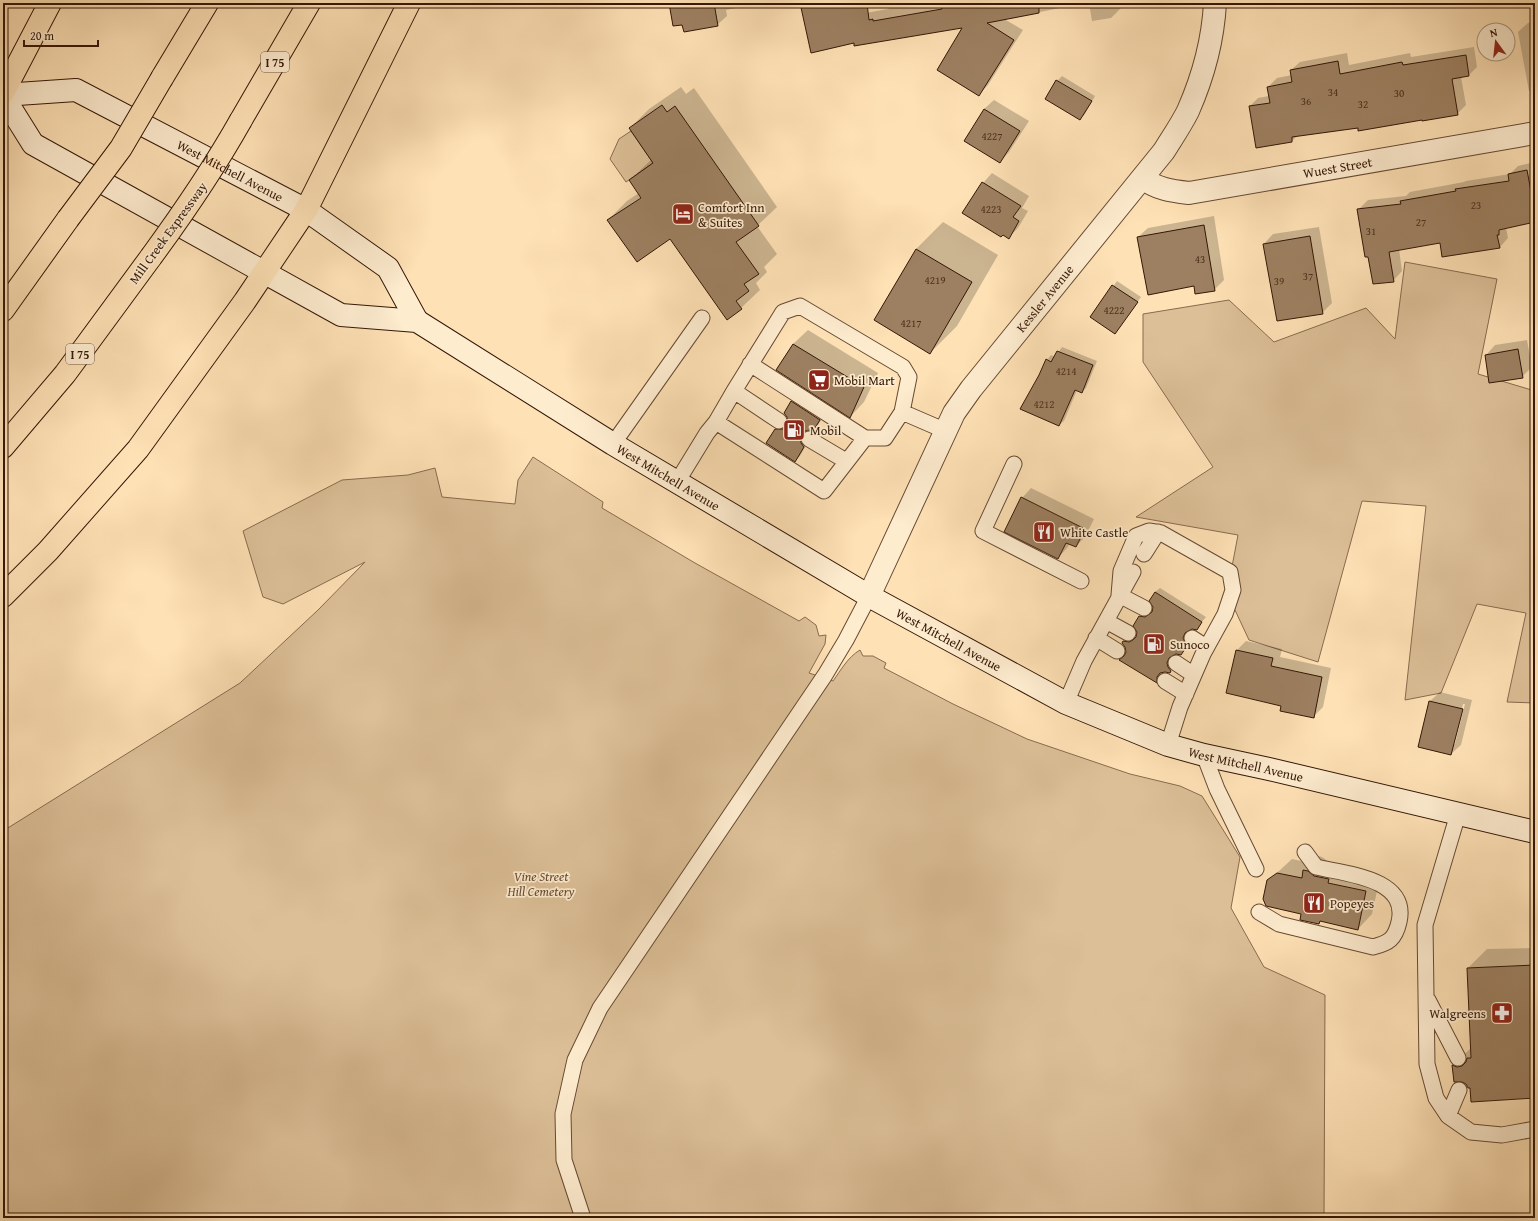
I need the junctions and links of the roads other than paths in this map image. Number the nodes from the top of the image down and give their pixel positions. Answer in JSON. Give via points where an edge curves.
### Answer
{"nodes":[{"id":1,"x":50,"y":3,"type":"edge"},
{"id":2,"x":207,"y":3,"type":"edge"},
{"id":3,"x":309,"y":3,"type":"edge"},
{"id":4,"x":409,"y":3,"type":"edge"},
{"id":5,"x":1215,"y":3,"type":"edge"},
{"id":6,"x":3,"y":95,"type":"edge"},
{"id":7,"x":1535,"y":133,"type":"edge"},
{"id":8,"x":1143,"y":178,"type":"junction"},
{"id":9,"x":306,"y":210,"type":"junction"},
{"id":10,"x":264,"y":272,"type":"junction"},
{"id":11,"x":3,"y":310,"type":"edge"},
{"id":12,"x":702,"y":318,"type":"dead end"},
{"id":13,"x":417,"y":321,"type":"junction"},
{"id":14,"x":750,"y":364,"type":"junction"},
{"id":15,"x":734,"y":391,"type":"junction"},
{"id":16,"x":902,"y":412,"type":"junction"},
{"id":17,"x":779,"y":421,"type":"dead end"},
{"id":18,"x":716,"y":422,"type":"junction"},
{"id":19,"x":946,"y":431,"type":"junction"},
{"id":20,"x":865,"y":438,"type":"junction"},
{"id":21,"x":809,"y":439,"type":"dead end"},
{"id":22,"x":614,"y":444,"type":"junction"},
{"id":23,"x":3,"y":447,"type":"edge"},
{"id":24,"x":846,"y":461,"type":"junction"},
{"id":25,"x":1014,"y":464,"type":"dead end"},
{"id":26,"x":677,"y":482,"type":"junction"},
{"id":27,"x":1158,"y":532,"type":"junction"},
{"id":28,"x":1144,"y":554,"type":"dead end"},
{"id":29,"x":1133,"y":572,"type":"dead end"},
{"id":30,"x":1081,"y":581,"type":"dead end"},
{"id":31,"x":1120,"y":595,"type":"junction"},
{"id":32,"x":3,"y":596,"type":"edge"},
{"id":33,"x":869,"y":596,"type":"junction"},
{"id":34,"x":1144,"y":608,"type":"dead end"},
{"id":35,"x":1106,"y":620,"type":"junction"},
{"id":36,"x":1128,"y":633,"type":"dead end"},
{"id":37,"x":1096,"y":638,"type":"junction"},
{"id":38,"x":1192,"y":638,"type":"dead end"},
{"id":39,"x":1206,"y":647,"type":"junction"},
{"id":40,"x":1117,"y":651,"type":"dead end"},
{"id":41,"x":1176,"y":663,"type":"dead end"},
{"id":42,"x":1194,"y":675,"type":"junction"},
{"id":43,"x":1165,"y":681,"type":"dead end"},
{"id":44,"x":1186,"y":694,"type":"junction"},
{"id":45,"x":1066,"y":703,"type":"junction"},
{"id":46,"x":1168,"y":745,"type":"junction"},
{"id":47,"x":1204,"y":755,"type":"junction"},
{"id":48,"x":1458,"y":814,"type":"junction"},
{"id":49,"x":1535,"y":832,"type":"edge"},
{"id":50,"x":1305,"y":852,"type":"dead end"},
{"id":51,"x":1256,"y":869,"type":"dead end"},
{"id":52,"x":1259,"y":912,"type":"dead end"},
{"id":53,"x":1426,"y":996,"type":"junction"},
{"id":54,"x":1458,"y":1058,"type":"dead end"},
{"id":55,"x":1459,"y":1090,"type":"dead end"},
{"id":56,"x":1448,"y":1116,"type":"junction"},
{"id":57,"x":1535,"y":1130,"type":"edge"},
{"id":58,"x":583,"y":1218,"type":"edge"}],
"edges":[{"from":1,"to":6,"type":"highway"},
{"from":2,"to":11,"type":"highway","bridge":true,"via":[[121,148]]},
{"from":3,"to":23,"type":"highway","name":"Mill Creek Expressway","number":"I 75","bridge":true,"via":[[196,195],[66,374]]},
{"from":4,"to":9,"type":"highway"},
{"from":5,"to":8,"type":"main road","name":"Kessler Avenue","via":[[1214,23],[1204,68],[1188,111],[1164,151]]},
{"from":6,"to":9,"type":"main road","name":"West Mitchell Avenue","via":[[76,90]]},
{"from":6,"to":10,"type":"main road","name":"West Mitchell Avenue","via":[[33,144]]},
{"from":7,"to":8,"type":"main road","name":"Wuest Street","via":[[1189,193],[1168,191]]},
{"from":8,"to":19,"type":"main road","name":"Kessler Avenue","via":[[971,389]]},
{"from":9,"to":10,"type":"highway"},
{"from":9,"to":13,"type":"main road","name":"West Mitchell Avenue","via":[[388,268]]},
{"from":10,"to":13,"type":"main road","name":"West Mitchell Avenue","via":[[341,315]]},
{"from":10,"to":32,"type":"highway","via":[[138,449],[48,551]]},
{"from":12,"to":22,"type":"lane"},
{"from":13,"to":22,"type":"main road","name":"West Mitchell Avenue"},
{"from":14,"to":15,"type":"lane"},
{"from":14,"to":16,"type":"lane","via":[[783,312],[800,306],[904,367],[908,377]]},
{"from":14,"to":20,"type":"lane"},
{"from":15,"to":17,"type":"lane"},
{"from":15,"to":18,"type":"lane"},
{"from":16,"to":19,"type":"lane"},
{"from":16,"to":20,"type":"lane","via":[[885,438]]},
{"from":18,"to":24,"type":"lane","via":[[824,490]]},
{"from":18,"to":26,"type":"lane"},
{"from":19,"to":33,"type":"main road","name":"Kessler Avenue"},
{"from":20,"to":24,"type":"lane"},
{"from":21,"to":24,"type":"lane"},
{"from":22,"to":26,"type":"main road","name":"West Mitchell Avenue"},
{"from":25,"to":30,"type":"lane","via":[[983,531]]},
{"from":26,"to":33,"type":"main road","name":"West Mitchell Avenue"},
{"from":27,"to":28,"type":"lane"},
{"from":27,"to":31,"type":"lane","via":[[1149,531],[1136,536],[1122,571]]},
{"from":27,"to":39,"type":"lane","via":[[1230,572],[1233,590],[1225,614]]},
{"from":29,"to":31,"type":"lane"},
{"from":31,"to":34,"type":"lane"},
{"from":31,"to":35,"type":"lane"},
{"from":33,"to":45,"type":"main road","name":"West Mitchell Avenue"},
{"from":33,"to":58,"type":"lane","via":[[825,675],[600,1008],[574,1060],[563,1114],[564,1160]]},
{"from":35,"to":36,"type":"lane"},
{"from":35,"to":37,"type":"lane"},
{"from":37,"to":40,"type":"lane"},
{"from":37,"to":45,"type":"lane"},
{"from":38,"to":39,"type":"lane"},
{"from":39,"to":42,"type":"lane"},
{"from":41,"to":42,"type":"lane"},
{"from":42,"to":44,"type":"lane"},
{"from":43,"to":44,"type":"lane"},
{"from":44,"to":46,"type":"lane"},
{"from":45,"to":46,"type":"main road","name":"West Mitchell Avenue"},
{"from":46,"to":47,"type":"main road","name":"West Mitchell Avenue"},
{"from":47,"to":48,"type":"main road","name":"West Mitchell Avenue"},
{"from":47,"to":51,"type":"lane","via":[[1217,789]]},
{"from":48,"to":49,"type":"main road","name":"West Mitchell Avenue"},
{"from":48,"to":53,"type":"lane","via":[[1425,925]]},
{"from":50,"to":52,"type":"lane","via":[[1316,867],[1376,881],[1389,890],[1397,899],[1401,913],[1397,932],[1387,943],[1373,947],[1279,924]]},
{"from":53,"to":54,"type":"lane"},
{"from":53,"to":56,"type":"lane","via":[[1427,1064],[1436,1098]]},
{"from":55,"to":56,"type":"lane"},
{"from":56,"to":57,"type":"lane","via":[[1471,1132],[1502,1135]]}]}
